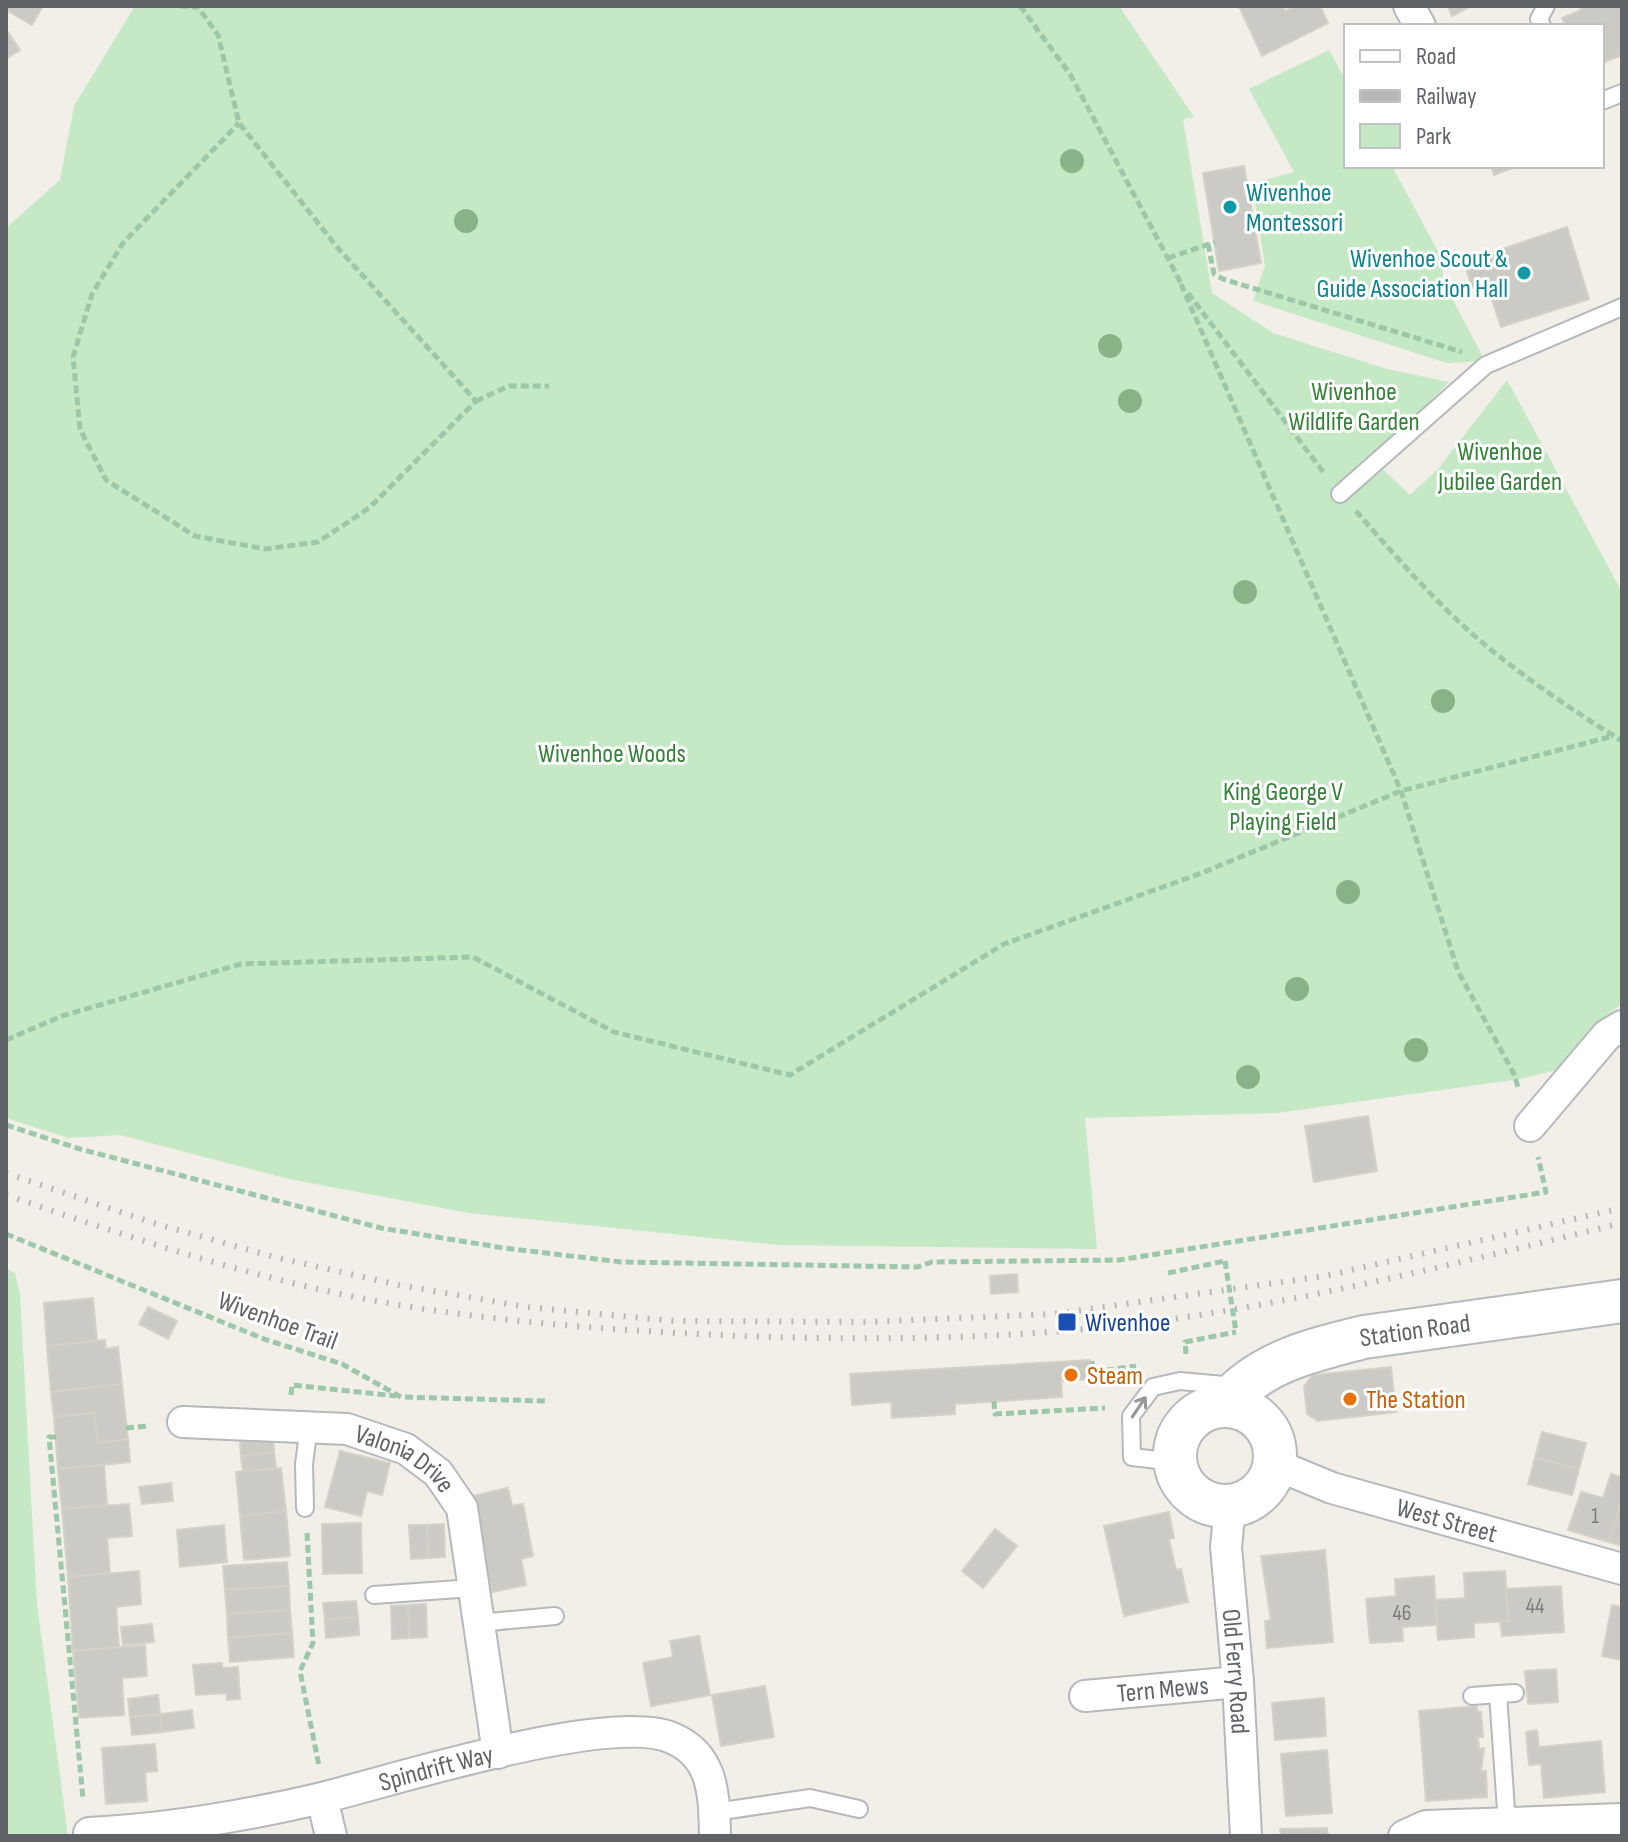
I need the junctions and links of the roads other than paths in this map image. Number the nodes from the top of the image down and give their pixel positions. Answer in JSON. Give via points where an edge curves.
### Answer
{"nodes":[{"id":1,"x":1409,"y":6,"type":"edge"},
{"id":2,"x":1546,"y":6,"type":"edge"},
{"id":3,"x":1419,"y":24,"type":"edge"},
{"id":4,"x":1541,"y":24,"type":"edge"},
{"id":5,"x":1622,"y":307,"type":"edge"},
{"id":6,"x":1340,"y":494,"type":"road end"},
{"id":7,"x":1622,"y":1026,"type":"edge"},
{"id":8,"x":1530,"y":1126,"type":"road end"},
{"id":9,"x":1622,"y":1301,"type":"edge"},
{"id":10,"x":1232,"y":1396,"type":"junction"},
{"id":11,"x":183,"y":1422,"type":"dead end"},
{"id":12,"x":309,"y":1426,"type":"junction"},
{"id":13,"x":1175,"y":1462,"type":"junction"},
{"id":14,"x":1274,"y":1464,"type":"junction"},
{"id":15,"x":1230,"y":1506,"type":"junction"},
{"id":16,"x":305,"y":1508,"type":"road end"},
{"id":17,"x":1622,"y":1569,"type":"edge"},
{"id":18,"x":473,"y":1588,"type":"junction"},
{"id":19,"x":374,"y":1595,"type":"dead end"},
{"id":20,"x":555,"y":1616,"type":"dead end"},
{"id":21,"x":478,"y":1623,"type":"junction"},
{"id":22,"x":1238,"y":1682,"type":"junction"},
{"id":23,"x":1515,"y":1693,"type":"dead end"},
{"id":24,"x":1498,"y":1694,"type":"junction"},
{"id":25,"x":1085,"y":1696,"type":"dead end"},
{"id":26,"x":1472,"y":1696,"type":"dead end"},
{"id":27,"x":498,"y":1753,"type":"junction"},
{"id":28,"x":325,"y":1797,"type":"junction"},
{"id":29,"x":859,"y":1809,"type":"dead end"},
{"id":30,"x":1622,"y":1819,"type":"edge"},
{"id":31,"x":715,"y":1824,"type":"edge"},
{"id":32,"x":1507,"y":1824,"type":"junction"},
{"id":33,"x":89,"y":1833,"type":"road end"},
{"id":34,"x":157,"y":1833,"type":"edge"},
{"id":35,"x":331,"y":1836,"type":"edge"},
{"id":36,"x":1246,"y":1836,"type":"edge"},
{"id":37,"x":1404,"y":1836,"type":"edge"}],
"edges":[{"from":1,"to":3,"type":"street"},
{"from":2,"to":4,"type":"lane"},
{"from":5,"to":6,"type":"lane","via":[[1486,365]]},
{"from":7,"to":8,"type":"street","via":[[1607,1035]]},
{"from":9,"to":10,"type":"main road","name":"Station Road","via":[[1364,1337],[1281,1361]]},
{"from":10,"to":13,"type":"main road","via":[[1193,1417],[1182,1430]]},
{"from":13,"to":10,"type":"lane","one_way":true,"via":[[1132,1457],[1131,1416],[1153,1387],[1180,1381]]},
{"from":10,"to":14,"type":"main road","via":[[1263,1423],[1273,1442]]},
{"from":11,"to":12,"type":"street","name":"Valonia Drive"},
{"from":12,"to":16,"type":"lane"},
{"from":12,"to":18,"type":"street","name":"Valonia Drive","via":[[377,1436],[438,1473],[462,1508]]},
{"from":13,"to":15,"type":"main road","via":[[1187,1489],[1200,1499]]},
{"from":14,"to":15,"type":"main road","via":[[1264,1487]]},
{"from":14,"to":17,"type":"street","name":"West Street","via":[[1332,1488]]},
{"from":15,"to":22,"type":"street","name":"Old Ferry Road","via":[[1226,1547]]},
{"from":18,"to":19,"type":"lane"},
{"from":18,"to":21,"type":"street","name":"Valonia Drive"},
{"from":20,"to":21,"type":"lane"},
{"from":21,"to":27,"type":"street","name":"Valonia Drive"},
{"from":22,"to":25,"type":"street","name":"Tern Mews"},
{"from":22,"to":36,"type":"street","name":"Old Ferry Road"},
{"from":23,"to":24,"type":"lane"},
{"from":24,"to":26,"type":"lane"},
{"from":24,"to":32,"type":"lane"},
{"from":27,"to":28,"type":"street","name":"Spindrift Way"},
{"from":27,"to":31,"type":"street","name":"Spindrift Way","via":[[636,1729],[673,1738],[697,1756],[709,1776]]},
{"from":28,"to":34,"type":"street","name":"Spindrift Way"},
{"from":28,"to":35,"type":"street"},
{"from":29,"to":31,"type":"lane","via":[[810,1798]]},
{"from":30,"to":32,"type":"street"},
{"from":32,"to":37,"type":"street","via":[[1426,1826]]},
{"from":33,"to":34,"type":"street","name":"Spindrift Way"}]}
